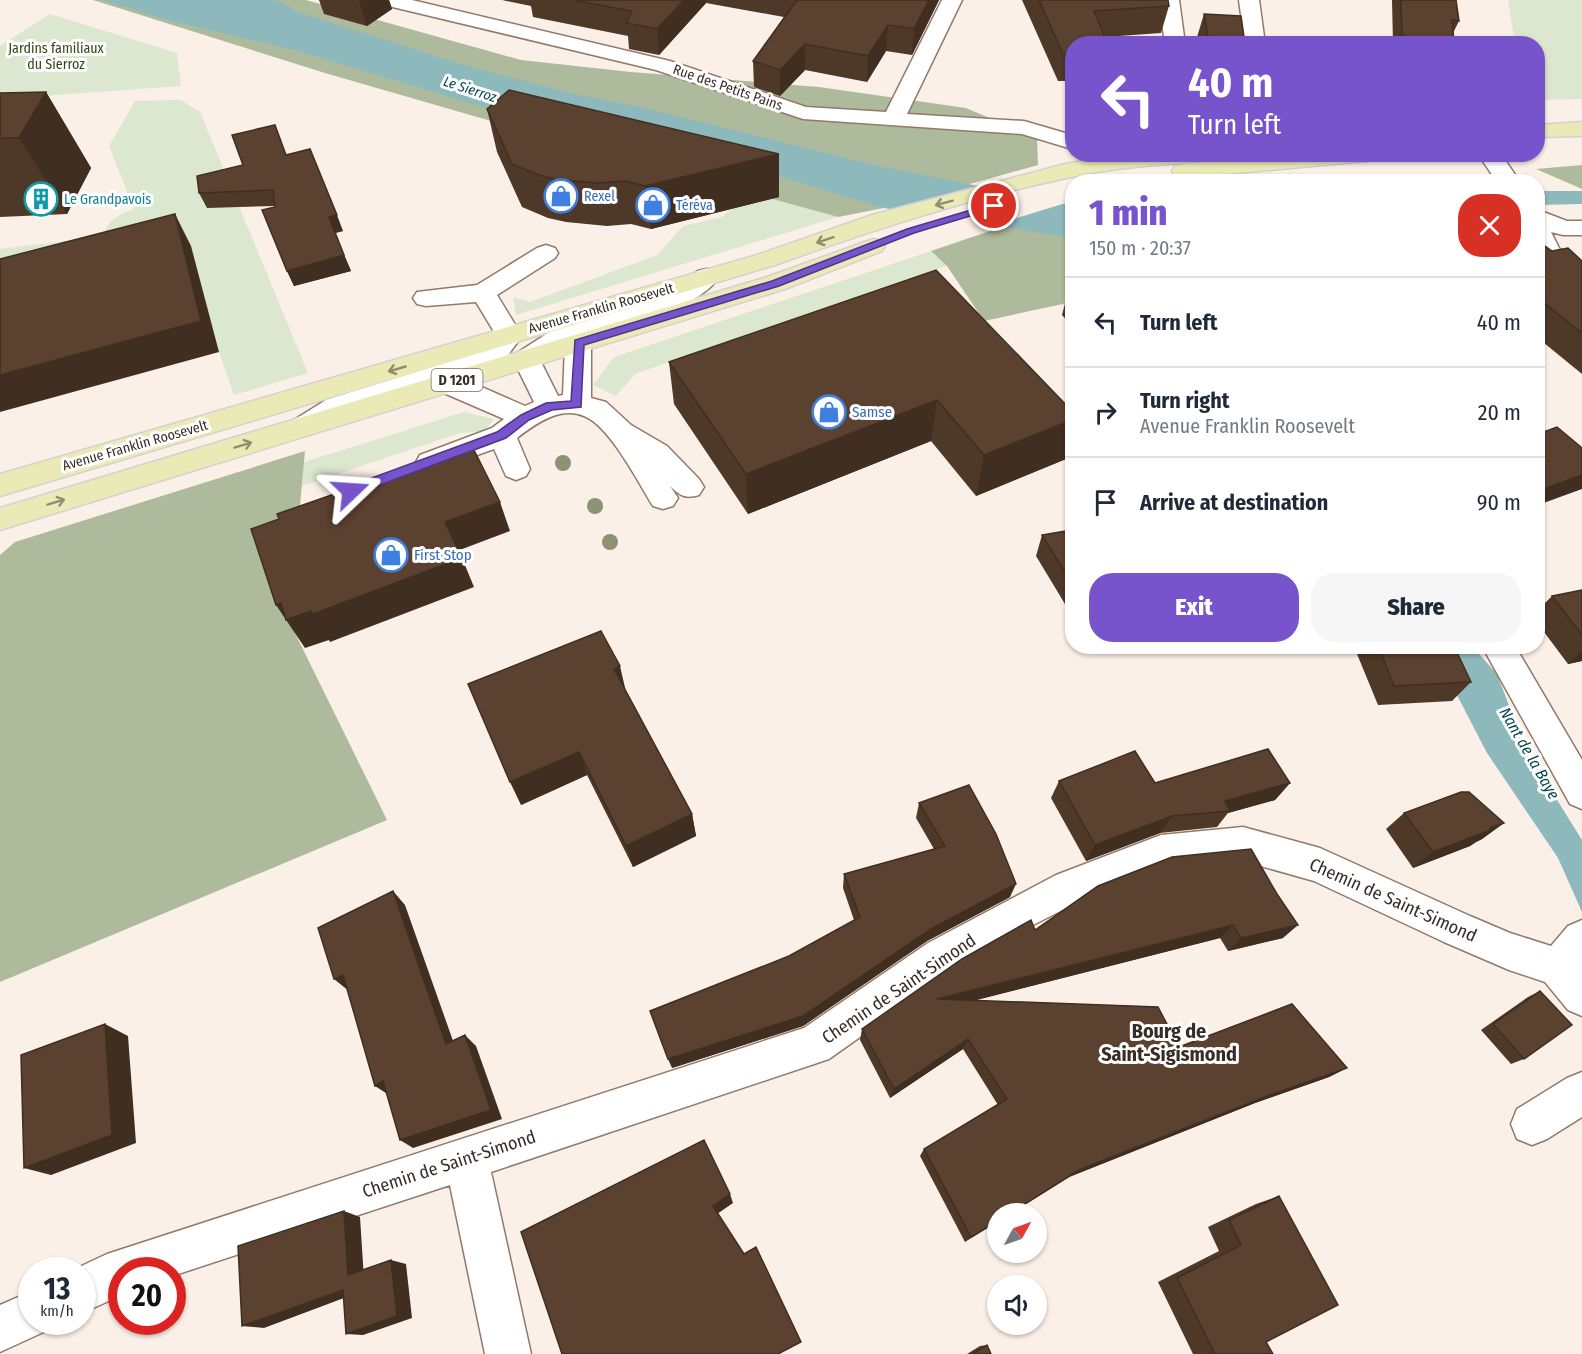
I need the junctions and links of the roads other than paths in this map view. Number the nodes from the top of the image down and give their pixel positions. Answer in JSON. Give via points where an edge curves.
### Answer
{"nodes":[{"id":1,"x":387,"y":0,"type":"edge"},
{"id":2,"x":952,"y":0,"type":"edge"},
{"id":3,"x":1169,"y":0,"type":"edge"},
{"id":4,"x":1249,"y":0,"type":"edge"},
{"id":5,"x":1174,"y":36,"type":"edge"},
{"id":6,"x":1254,"y":36,"type":"edge"},
{"id":7,"x":893,"y":119,"type":"junction"},
{"id":8,"x":1024,"y":128,"type":"junction"},
{"id":9,"x":1582,"y":129,"type":"edge"},
{"id":10,"x":1545,"y":131,"type":"edge"},
{"id":11,"x":1065,"y":140,"type":"edge"},
{"id":12,"x":1582,"y":141,"type":"edge"},
{"id":13,"x":1545,"y":143,"type":"edge"},
{"id":14,"x":1103,"y":162,"type":"edge"},
{"id":15,"x":1280,"y":162,"type":"edge"},
{"id":16,"x":1067,"y":174,"type":"edge"},
{"id":17,"x":1077,"y":174,"type":"edge"},
{"id":18,"x":1149,"y":174,"type":"edge"},
{"id":19,"x":1065,"y":179,"type":"edge"},
{"id":20,"x":1065,"y":180,"type":"edge"},
{"id":21,"x":1545,"y":220,"type":"edge"},
{"id":22,"x":1582,"y":228,"type":"edge"},
{"id":23,"x":1545,"y":244,"type":"edge"},
{"id":24,"x":546,"y":253,"type":"dead end"},
{"id":25,"x":708,"y":277,"type":"junction"},
{"id":26,"x":1582,"y":287,"type":"edge"},
{"id":27,"x":483,"y":293,"type":"junction"},
{"id":28,"x":426,"y":298,"type":"dead end"},
{"id":29,"x":508,"y":336,"type":"junction"},
{"id":30,"x":578,"y":343,"type":"junction"},
{"id":31,"x":526,"y":359,"type":"junction"},
{"id":32,"x":447,"y":383,"type":"junction"},
{"id":33,"x":551,"y":409,"type":"junction"},
{"id":34,"x":304,"y":427,"type":"junction"},
{"id":35,"x":502,"y":435,"type":"junction"},
{"id":36,"x":516,"y":469,"type":"dead end"},
{"id":37,"x":405,"y":471,"type":"edge"},
{"id":38,"x":0,"y":485,"type":"edge"},
{"id":39,"x":676,"y":492,"type":"dead end"},
{"id":40,"x":0,"y":519,"type":"edge"},
{"id":41,"x":1503,"y":654,"type":"edge"},
{"id":42,"x":1582,"y":793,"type":"edge"},
{"id":43,"x":1574,"y":967,"type":"edge"},
{"id":44,"x":1582,"y":1093,"type":"edge"},
{"id":45,"x":1532,"y":1124,"type":"dead end"},
{"id":46,"x":466,"y":1158,"type":"junction"},
{"id":47,"x":165,"y":1257,"type":"edge"},
{"id":48,"x":18,"y":1321,"type":"edge"},
{"id":49,"x":0,"y":1329,"type":"edge"},
{"id":50,"x":508,"y":1354,"type":"edge"}],
"edges":[{"from":1,"to":7,"type":"street","name":"Rue des Petits Pains","via":[[663,65],[803,113]]},
{"from":2,"to":7,"type":"street"},
{"from":3,"to":5,"type":"street"},
{"from":4,"to":6,"type":"street"},
{"from":7,"to":8,"type":"street","name":"Rue des Petits Pains"},
{"from":8,"to":11,"type":"street","name":"Rue des Petits Pains"},
{"from":8,"to":16,"type":"street","via":[[1048,142]]},
{"from":9,"to":10,"type":"main road"},
{"from":12,"to":13,"type":"main road"},
{"from":14,"to":17,"type":"main road","name":"Avenue Franklin Roosevelt","number":"D 1201"},
{"from":15,"to":18,"type":"main road"},
{"from":19,"to":25,"type":"main road","name":"Avenue Franklin Roosevelt","number":"D 1201","one_way":true,"via":[[1000,188],[880,220]]},
{"from":20,"to":30,"type":"main road","name":"Avenue Franklin Roosevelt","number":"D 1201","via":[[1035,194],[911,231],[776,283]]},
{"from":21,"to":22,"type":"street","via":[[1563,228]]},
{"from":23,"to":26,"type":"street","via":[[1564,271]]},
{"from":24,"to":27,"type":"street"},
{"from":25,"to":29,"type":"main road","name":"Avenue Franklin Roosevelt","number":"D 1201"},
{"from":25,"to":31,"type":"street","via":[[683,295],[574,328]]},
{"from":27,"to":28,"type":"street"},
{"from":27,"to":29,"type":"street"},
{"from":29,"to":34,"type":"street","via":[[493,357],[336,407]]},
{"from":29,"to":38,"type":"main road","name":"Avenue Franklin Roosevelt","number":"D 1201","one_way":true},
{"from":30,"to":31,"type":"main road","name":"Avenue Franklin Roosevelt","number":"D 1201"},
{"from":30,"to":33,"type":"street"},
{"from":31,"to":32,"type":"main road","name":"Avenue Franklin Roosevelt","number":"D 1201"},
{"from":31,"to":33,"type":"street"},
{"from":32,"to":33,"type":"street"},
{"from":32,"to":34,"type":"main road","name":"Avenue Franklin Roosevelt","number":"D 1201"},
{"from":33,"to":35,"type":"street"},
{"from":33,"to":39,"type":"street","via":[[596,410]]},
{"from":40,"to":34,"type":"main road","name":"Avenue Franklin Roosevelt","number":"D 1201","one_way":true},
{"from":35,"to":36,"type":"street"},
{"from":35,"to":37,"type":"street"},
{"from":41,"to":42,"type":"street"},
{"from":43,"to":46,"type":"street","name":"Chemin de Saint-Simond","via":[[1509,951],[1307,861],[1243,844],[1161,852],[1069,887],[1018,913],[942,956],[815,1045]]},
{"from":44,"to":45,"type":"street"},
{"from":46,"to":47,"type":"street","name":"Chemin de Saint-Simond"},
{"from":46,"to":50,"type":"street"},
{"from":48,"to":49,"type":"street"}]}
